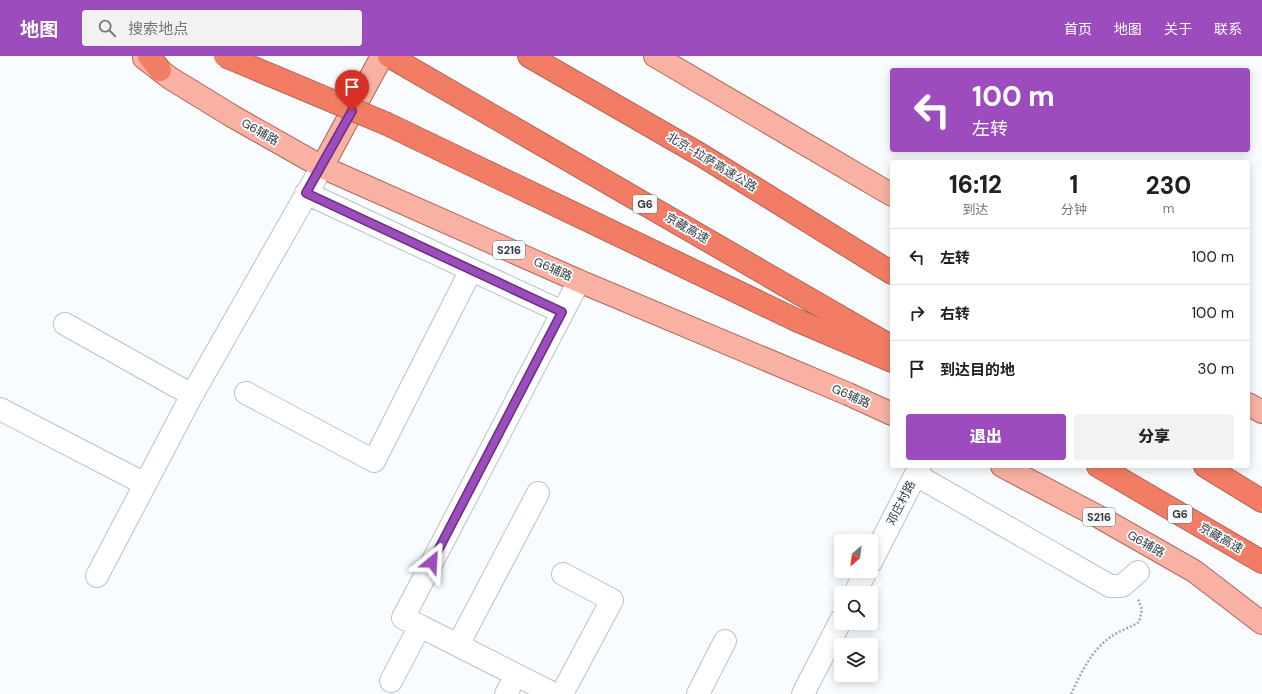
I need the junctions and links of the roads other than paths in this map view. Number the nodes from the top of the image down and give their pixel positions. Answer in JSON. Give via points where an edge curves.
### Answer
{"nodes":[{"id":1,"x":142,"y":56,"type":"edge"},
{"id":2,"x":225,"y":56,"type":"edge"},
{"id":3,"x":530,"y":56,"type":"edge"},
{"id":4,"x":558,"y":56,"type":"edge"},
{"id":5,"x":655,"y":56,"type":"edge"},
{"id":6,"x":390,"y":58,"type":"edge"},
{"id":7,"x":154,"y":63,"type":"edge"},
{"id":8,"x":701,"y":155,"type":"junction"},
{"id":9,"x":322,"y":167,"type":"junction"},
{"id":10,"x":306,"y":193,"type":"junction"},
{"id":11,"x":890,"y":195,"type":"edge"},
{"id":12,"x":471,"y":270,"type":"junction"},
{"id":13,"x":890,"y":272,"type":"edge"},
{"id":14,"x":579,"y":281,"type":"junction"},
{"id":15,"x":562,"y":312,"type":"junction"},
{"id":16,"x":65,"y":324,"type":"dead end"},
{"id":17,"x":890,"y":346,"type":"edge"},
{"id":18,"x":890,"y":360,"type":"edge"},
{"id":19,"x":246,"y":394,"type":"dead end"},
{"id":20,"x":192,"y":396,"type":"junction"},
{"id":21,"x":0,"y":409,"type":"edge"},
{"id":22,"x":890,"y":413,"type":"edge"},
{"id":23,"x":1006,"y":468,"type":"edge"},
{"id":24,"x":1101,"y":468,"type":"edge"},
{"id":25,"x":1208,"y":468,"type":"edge"},
{"id":26,"x":918,"y":470,"type":"edge"},
{"id":27,"x":145,"y":484,"type":"junction"},
{"id":28,"x":538,"y":494,"type":"dead end"},
{"id":29,"x":1262,"y":501,"type":"edge"},
{"id":30,"x":878,"y":548,"type":"edge"},
{"id":31,"x":1262,"y":562,"type":"edge"},
{"id":32,"x":563,"y":574,"type":"dead end"},
{"id":33,"x":97,"y":576,"type":"dead end"},
{"id":34,"x":1133,"y":576,"type":"road end"},
{"id":35,"x":1262,"y":623,"type":"edge"},
{"id":36,"x":420,"y":626,"type":"junction"},
{"id":37,"x":836,"y":630,"type":"edge"},
{"id":38,"x":725,"y":641,"type":"dead end"},
{"id":39,"x":458,"y":645,"type":"junction"},
{"id":40,"x":516,"y":675,"type":"junction"},
{"id":41,"x":391,"y":681,"type":"dead end"},
{"id":42,"x":506,"y":694,"type":"edge"},
{"id":43,"x":554,"y":694,"type":"edge"},
{"id":44,"x":562,"y":694,"type":"edge"},
{"id":45,"x":698,"y":694,"type":"edge"},
{"id":46,"x":803,"y":694,"type":"edge"}],
"edges":[{"from":1,"to":7,"type":"main road","name":"G6辅路","number":"S216"},
{"from":2,"to":18,"type":"highway","bridge":true,"via":[[386,124],[796,320]]},
{"from":3,"to":8,"type":"highway","name":"北京-拉萨高速公路"},
{"from":4,"to":8,"type":"highway"},
{"from":5,"to":11,"type":"main road"},
{"from":6,"to":9,"type":"main road"},
{"from":6,"to":17,"type":"highway","name":"京藏高速","number":"G6"},
{"from":7,"to":9,"type":"main road","name":"G6辅路","number":"S216","via":[[232,116]]},
{"from":8,"to":13,"type":"highway","name":"北京-拉萨高速公路"},
{"from":9,"to":10,"type":"street"},
{"from":9,"to":14,"type":"main road","name":"G6辅路","number":"S216"},
{"from":10,"to":12,"type":"street"},
{"from":10,"to":20,"type":"street"},
{"from":12,"to":15,"type":"street"},
{"from":12,"to":19,"type":"street","via":[[374,461]]},
{"from":14,"to":15,"type":"street"},
{"from":14,"to":22,"type":"main road","name":"G6辅路","number":"S216"},
{"from":15,"to":36,"type":"street","via":[[403,618]]},
{"from":16,"to":20,"type":"street"},
{"from":20,"to":27,"type":"street"},
{"from":21,"to":27,"type":"street"},
{"from":23,"to":35,"type":"main road","name":"G6辅路","number":"S216","via":[[1194,571]]},
{"from":24,"to":31,"type":"highway","name":"京藏高速","number":"G6"},
{"from":25,"to":29,"type":"highway"},
{"from":26,"to":30,"type":"street","name":"邓庄村路"},
{"from":26,"to":34,"type":"street","via":[[1110,586],[1122,586]]},
{"from":27,"to":33,"type":"street"},
{"from":28,"to":39,"type":"street"},
{"from":32,"to":44,"type":"street","via":[[612,600]]},
{"from":36,"to":39,"type":"street"},
{"from":36,"to":41,"type":"street"},
{"from":37,"to":46,"type":"street"},
{"from":38,"to":45,"type":"street"},
{"from":39,"to":40,"type":"street"},
{"from":40,"to":42,"type":"street"},
{"from":40,"to":43,"type":"street"}]}
